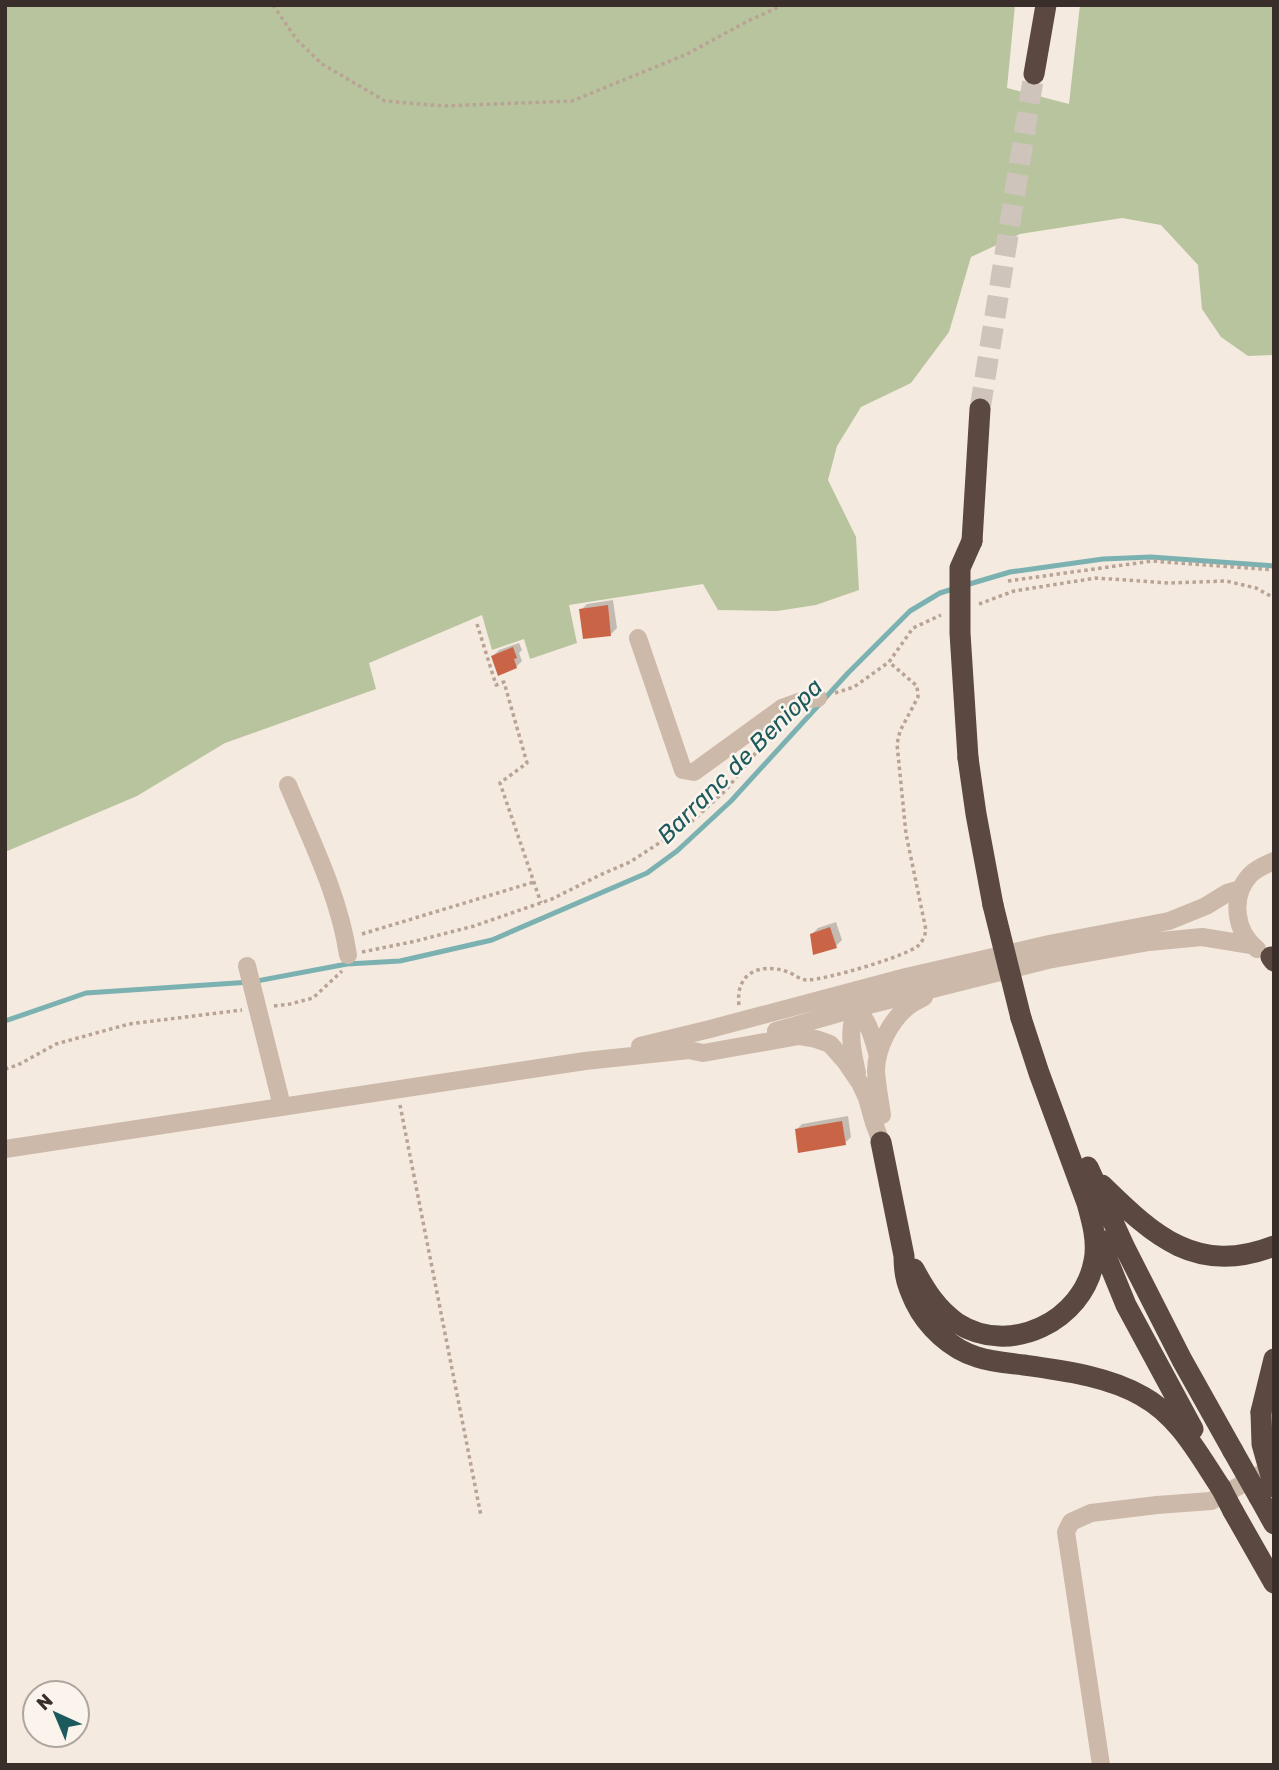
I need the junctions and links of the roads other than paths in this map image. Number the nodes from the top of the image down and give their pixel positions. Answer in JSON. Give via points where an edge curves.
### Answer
{"nodes":[{"id":1,"x":1046,"y":5,"type":"edge"},
{"id":2,"x":1034,"y":74,"type":"tunnel mouth"},
{"id":3,"x":980,"y":409,"type":"tunnel mouth"},
{"id":4,"x":638,"y":638,"type":"dead end"},
{"id":5,"x":818,"y":698,"type":"road end"},
{"id":6,"x":288,"y":785,"type":"dead end"},
{"id":7,"x":1274,"y":861,"type":"edge"},
{"id":8,"x":1241,"y":889,"type":"junction"},
{"id":9,"x":1148,"y":925,"type":"junction"},
{"id":10,"x":1251,"y":945,"type":"junction"},
{"id":11,"x":347,"y":947,"type":"road end"},
{"id":12,"x":1273,"y":958,"type":"edge"},
{"id":13,"x":247,"y":966,"type":"dead end"},
{"id":14,"x":939,"y":988,"type":"junction"},
{"id":15,"x":857,"y":1008,"type":"junction"},
{"id":16,"x":1028,"y":1015,"type":"junction"},
{"id":17,"x":710,"y":1029,"type":"junction"},
{"id":18,"x":689,"y":1050,"type":"junction"},
{"id":19,"x":878,"y":1056,"type":"junction"},
{"id":20,"x":585,"y":1061,"type":"junction"},
{"id":21,"x":860,"y":1083,"type":"junction"},
{"id":22,"x":282,"y":1106,"type":"junction"},
{"id":23,"x":881,"y":1142,"type":"junction"},
{"id":24,"x":5,"y":1149,"type":"edge"},
{"id":25,"x":1091,"y":1175,"type":"junction"},
{"id":26,"x":1092,"y":1219,"type":"junction"},
{"id":27,"x":1274,"y":1246,"type":"edge"},
{"id":28,"x":904,"y":1256,"type":"junction"},
{"id":29,"x":1274,"y":1359,"type":"edge"},
{"id":30,"x":1274,"y":1468,"type":"edge"},
{"id":31,"x":1221,"y":1488,"type":"junction"},
{"id":32,"x":1266,"y":1492,"type":"edge"},
{"id":33,"x":1274,"y":1524,"type":"edge"},
{"id":34,"x":1274,"y":1583,"type":"edge"},
{"id":35,"x":1101,"y":1765,"type":"edge"}],
"edges":[{"from":1,"to":2,"type":"highway"},
{"from":3,"to":16,"type":"highway","bridge":true,"via":[[972,541],[960,569],[960,633],[975,757],[976,814]]},
{"from":4,"to":5,"type":"street","via":[[682,770],[694,772],[782,708]]},
{"from":6,"to":11,"type":"street","via":[[332,892]]},
{"from":7,"to":8,"type":"street","via":[[1249,876]]},
{"from":8,"to":9,"type":"street","via":[[1169,921]]},
{"from":8,"to":10,"type":"street","via":[[1237,918]]},
{"from":9,"to":15,"type":"street","via":[[1119,937],[866,998]]},
{"from":9,"to":17,"type":"street","via":[[906,977]]},
{"from":10,"to":12,"type":"street"},
{"from":10,"to":14,"type":"street","via":[[1202,937],[1149,942]]},
{"from":13,"to":22,"type":"street"},
{"from":14,"to":15,"type":"street"},
{"from":14,"to":19,"type":"street","via":[[909,1005],[896,1019]]},
{"from":15,"to":17,"type":"street","via":[[850,1002],[726,1031]]},
{"from":15,"to":18,"type":"street"},
{"from":15,"to":19,"type":"street","via":[[871,1029]]},
{"from":15,"to":21,"type":"street","via":[[851,1032]]},
{"from":16,"to":25,"type":"highway"},
{"from":16,"to":26,"type":"highway","via":[[1039,1073]]},
{"from":17,"to":20,"type":"street"},
{"from":18,"to":20,"type":"street"},
{"from":18,"to":21,"type":"street","via":[[703,1053],[799,1037],[816,1039],[830,1044]]},
{"from":19,"to":23,"type":"street","via":[[884,1125]]},
{"from":20,"to":22,"type":"street"},
{"from":21,"to":23,"type":"street"},
{"from":22,"to":24,"type":"street"},
{"from":23,"to":28,"type":"highway"},
{"from":25,"to":27,"type":"highway","via":[[1161,1238],[1186,1251],[1239,1256]]},
{"from":25,"to":32,"type":"highway","bridge":true,"via":[[1182,1360],[1233,1451]]},
{"from":26,"to":28,"type":"highway","via":[[1094,1262],[1078,1299],[1042,1328],[1012,1337],[979,1333],[959,1324],[929,1295]]},
{"from":26,"to":31,"type":"highway","via":[[1126,1305]]},
{"from":28,"to":31,"type":"highway","via":[[904,1273],[917,1306],[944,1339],[976,1357],[1100,1379],[1144,1396],[1175,1421]]},
{"from":29,"to":32,"type":"highway","bridge":true,"via":[[1261,1412]]},
{"from":30,"to":35,"type":"street","via":[[1211,1502],[1091,1513],[1071,1522],[1066,1532]]},
{"from":31,"to":34,"type":"highway","bridge":true},
{"from":32,"to":33,"type":"highway"}]}
